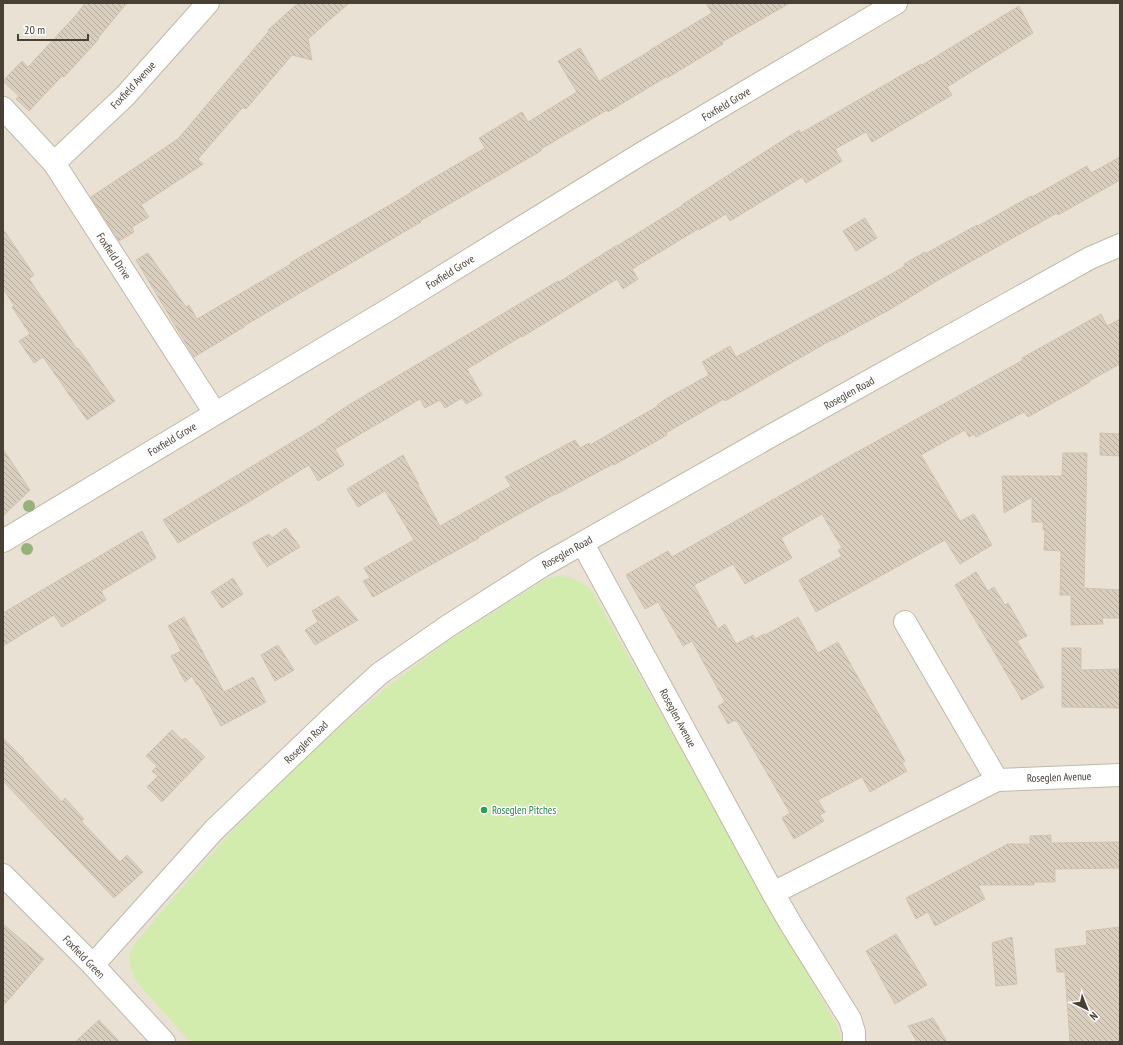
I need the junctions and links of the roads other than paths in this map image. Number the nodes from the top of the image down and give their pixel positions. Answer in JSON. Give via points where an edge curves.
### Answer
{"nodes":[{"id":1,"x":208,"y":3,"type":"edge"},
{"id":2,"x":896,"y":3,"type":"edge"},
{"id":3,"x":3,"y":108,"type":"edge"},
{"id":4,"x":54,"y":162,"type":"junction"},
{"id":5,"x":1120,"y":245,"type":"edge"},
{"id":6,"x":216,"y":413,"type":"junction"},
{"id":7,"x":3,"y":541,"type":"edge"},
{"id":8,"x":583,"y":544,"type":"junction"},
{"id":9,"x":905,"y":622,"type":"dead end"},
{"id":10,"x":1120,"y":774,"type":"edge"},
{"id":11,"x":997,"y":780,"type":"junction"},
{"id":12,"x":3,"y":875,"type":"edge"},
{"id":13,"x":773,"y":893,"type":"junction"},
{"id":14,"x":93,"y":966,"type":"junction"},
{"id":15,"x":164,"y":1042,"type":"edge"},
{"id":16,"x":854,"y":1042,"type":"edge"}],
"edges":[{"from":1,"to":4,"type":"street","name":"Foxfield Avenue","via":[[125,96]]},
{"from":2,"to":6,"type":"street","name":"Foxfield Grove","via":[[644,152]]},
{"from":3,"to":4,"type":"street","name":"Foxfield Drive"},
{"from":4,"to":6,"type":"street","name":"Foxfield Drive"},
{"from":5,"to":8,"type":"street","name":"Roseglen Road","via":[[1090,258]]},
{"from":6,"to":7,"type":"street","name":"Foxfield Grove"},
{"from":8,"to":13,"type":"street","name":"Roseglen Avenue"},
{"from":8,"to":14,"type":"street","name":"Roseglen Road","via":[[542,566],[379,674],[214,830]]},
{"from":9,"to":11,"type":"street"},
{"from":10,"to":11,"type":"street","name":"Roseglen Avenue"},
{"from":11,"to":13,"type":"street","name":"Roseglen Avenue"},
{"from":12,"to":14,"type":"street","name":"Foxfield Green"},
{"from":13,"to":16,"type":"street","name":"Roseglen Avenue","via":[[850,1019]]},
{"from":14,"to":15,"type":"street","name":"Foxfield Green"}]}
